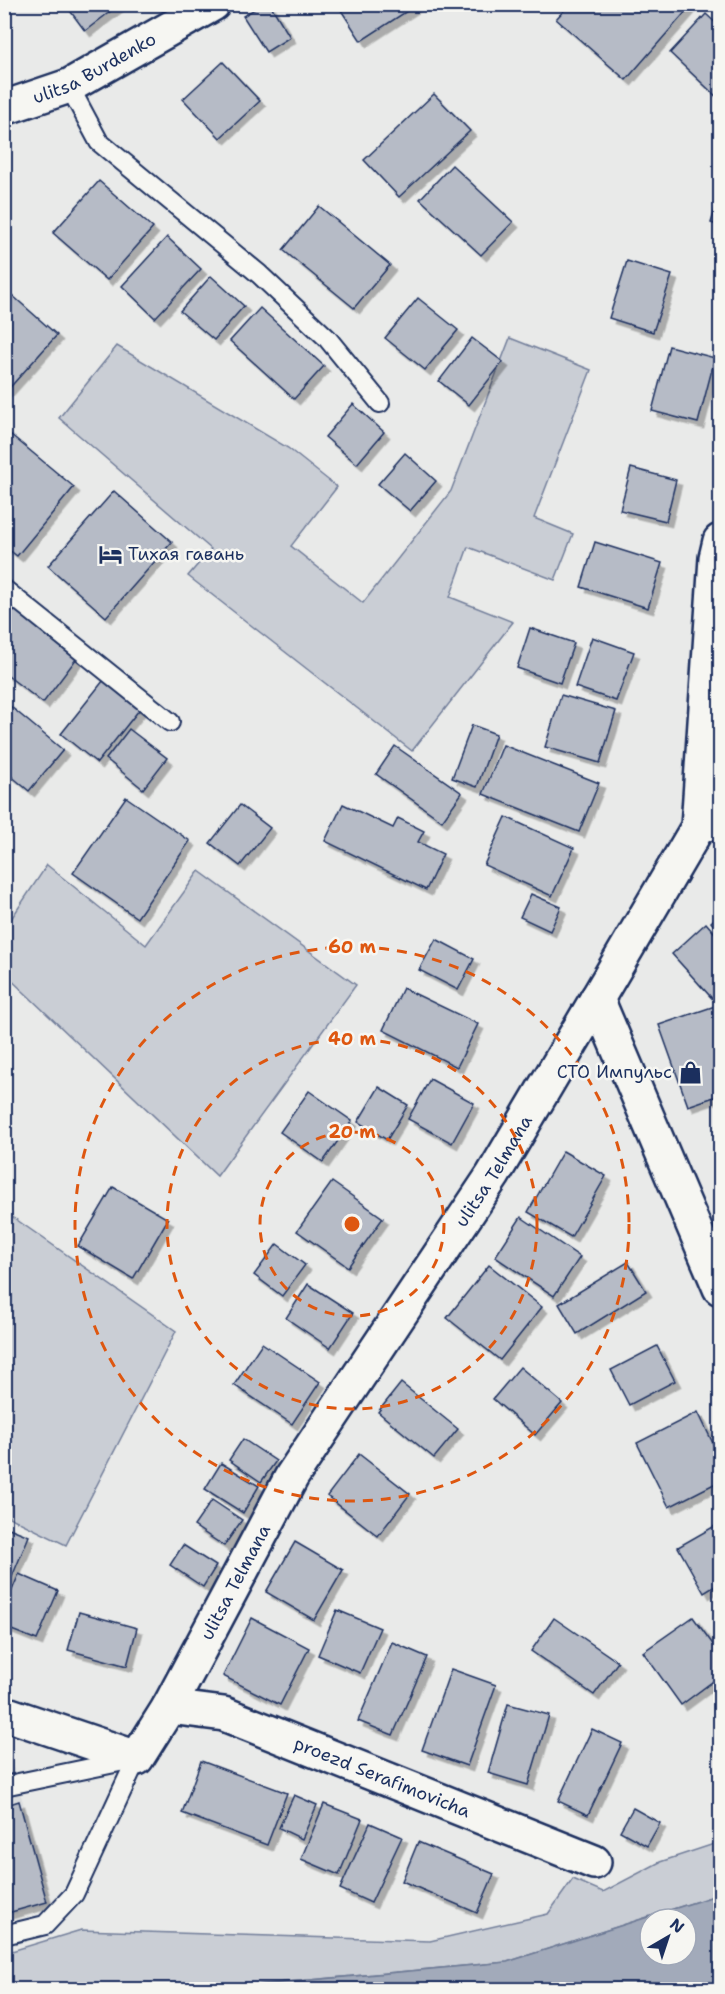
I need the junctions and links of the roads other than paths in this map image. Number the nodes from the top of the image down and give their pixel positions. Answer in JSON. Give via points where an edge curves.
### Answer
{"nodes":[{"id":1,"x":213,"y":4,"type":"edge"},
{"id":2,"x":69,"y":86,"type":"junction"},
{"id":3,"x":4,"y":108,"type":"edge"},
{"id":4,"x":380,"y":403,"type":"dead end"},
{"id":5,"x":720,"y":542,"type":"edge"},
{"id":6,"x":4,"y":589,"type":"edge"},
{"id":7,"x":170,"y":722,"type":"dead end"},
{"id":8,"x":709,"y":823,"type":"edge"},
{"id":9,"x":597,"y":999,"type":"junction"},
{"id":10,"x":720,"y":1288,"type":"edge"},
{"id":11,"x":169,"y":1707,"type":"junction"},
{"id":12,"x":4,"y":1713,"type":"edge"},
{"id":13,"x":137,"y":1758,"type":"junction"},
{"id":14,"x":4,"y":1786,"type":"edge"},
{"id":15,"x":594,"y":1862,"type":"dead end"},
{"id":16,"x":4,"y":1935,"type":"edge"}],
"edges":[{"from":1,"to":2,"type":"street","name":"ulitsa Burdenko"},
{"from":2,"to":3,"type":"street","name":"ulitsa Burdenko"},
{"from":2,"to":4,"type":"lane","via":[[99,142],[259,274],[327,338]]},
{"from":5,"to":8,"type":"street","name":"ulitsa Telmana","via":[[716,558]]},
{"from":6,"to":7,"type":"lane"},
{"from":8,"to":9,"type":"street","name":"ulitsa Telmana"},
{"from":9,"to":10,"type":"street"},
{"from":9,"to":11,"type":"street","name":"ulitsa Telmana","via":[[493,1175],[292,1476]]},
{"from":11,"to":13,"type":"street","name":"ulitsa Telmana"},
{"from":11,"to":15,"type":"street","name":"proezd Serafimovicha","via":[[224,1714]]},
{"from":12,"to":13,"type":"street"},
{"from":13,"to":14,"type":"lane"},
{"from":13,"to":16,"type":"lane","via":[[74,1894],[45,1925]]}]}
